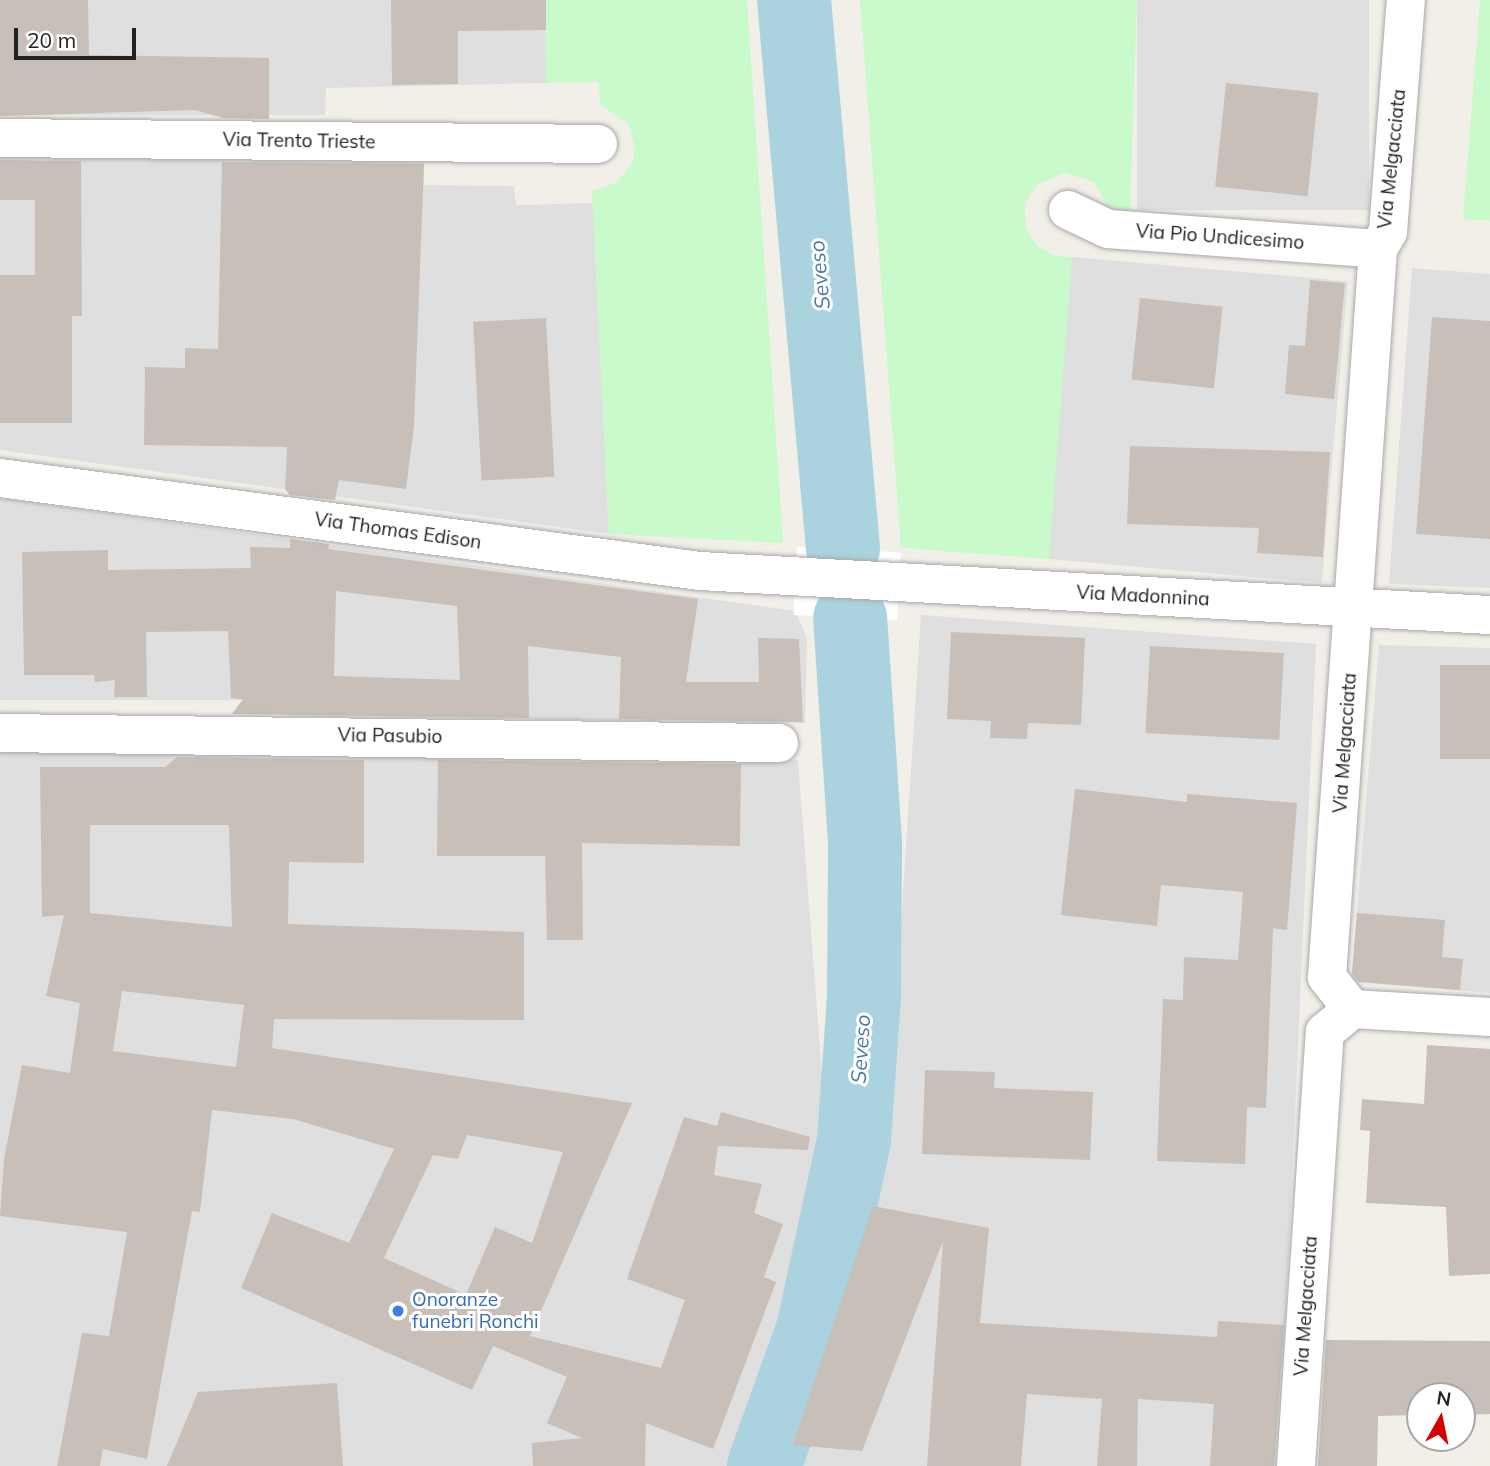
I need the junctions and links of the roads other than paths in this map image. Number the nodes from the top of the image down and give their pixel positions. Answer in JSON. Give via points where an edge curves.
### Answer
{"nodes":[{"id":1,"x":1406,"y":0,"type":"edge"},
{"id":2,"x":0,"y":138,"type":"edge"},
{"id":3,"x":598,"y":144,"type":"dead end"},
{"id":4,"x":1068,"y":210,"type":"dead end"},
{"id":5,"x":1377,"y":249,"type":"junction"},
{"id":6,"x":0,"y":478,"type":"edge"},
{"id":7,"x":796,"y":578,"type":"joint"},
{"id":8,"x":1357,"y":607,"type":"junction"},
{"id":9,"x":1490,"y":615,"type":"edge"},
{"id":10,"x":0,"y":733,"type":"edge"},
{"id":11,"x":779,"y":743,"type":"dead end"},
{"id":12,"x":1352,"y":1009,"type":"junction"},
{"id":13,"x":1490,"y":1017,"type":"edge"},
{"id":14,"x":1296,"y":1466,"type":"edge"}],
"edges":[{"from":1,"to":5,"type":"street","name":"Via Melgacciata","via":[[1388,232]]},
{"from":2,"to":3,"type":"street","name":"Via Trento Trieste"},
{"from":4,"to":5,"type":"street","name":"Via Pio Undicesimo","via":[[1108,229]]},
{"from":5,"to":8,"type":"street","name":"Via Melgacciata"},
{"from":6,"to":7,"type":"street","name":"Via Thomas Edison","via":[[700,572]]},
{"from":7,"to":8,"type":"street","name":"Via Madonnina"},
{"from":8,"to":9,"type":"street","name":"Via Madonnina"},
{"from":8,"to":12,"type":"street","name":"Via Melgacciata","via":[[1327,977]]},
{"from":10,"to":11,"type":"street","name":"Via Pasubio"},
{"from":12,"to":13,"type":"street"},
{"from":12,"to":14,"type":"street","name":"Via Melgacciata","via":[[1325,1032]]}]}
